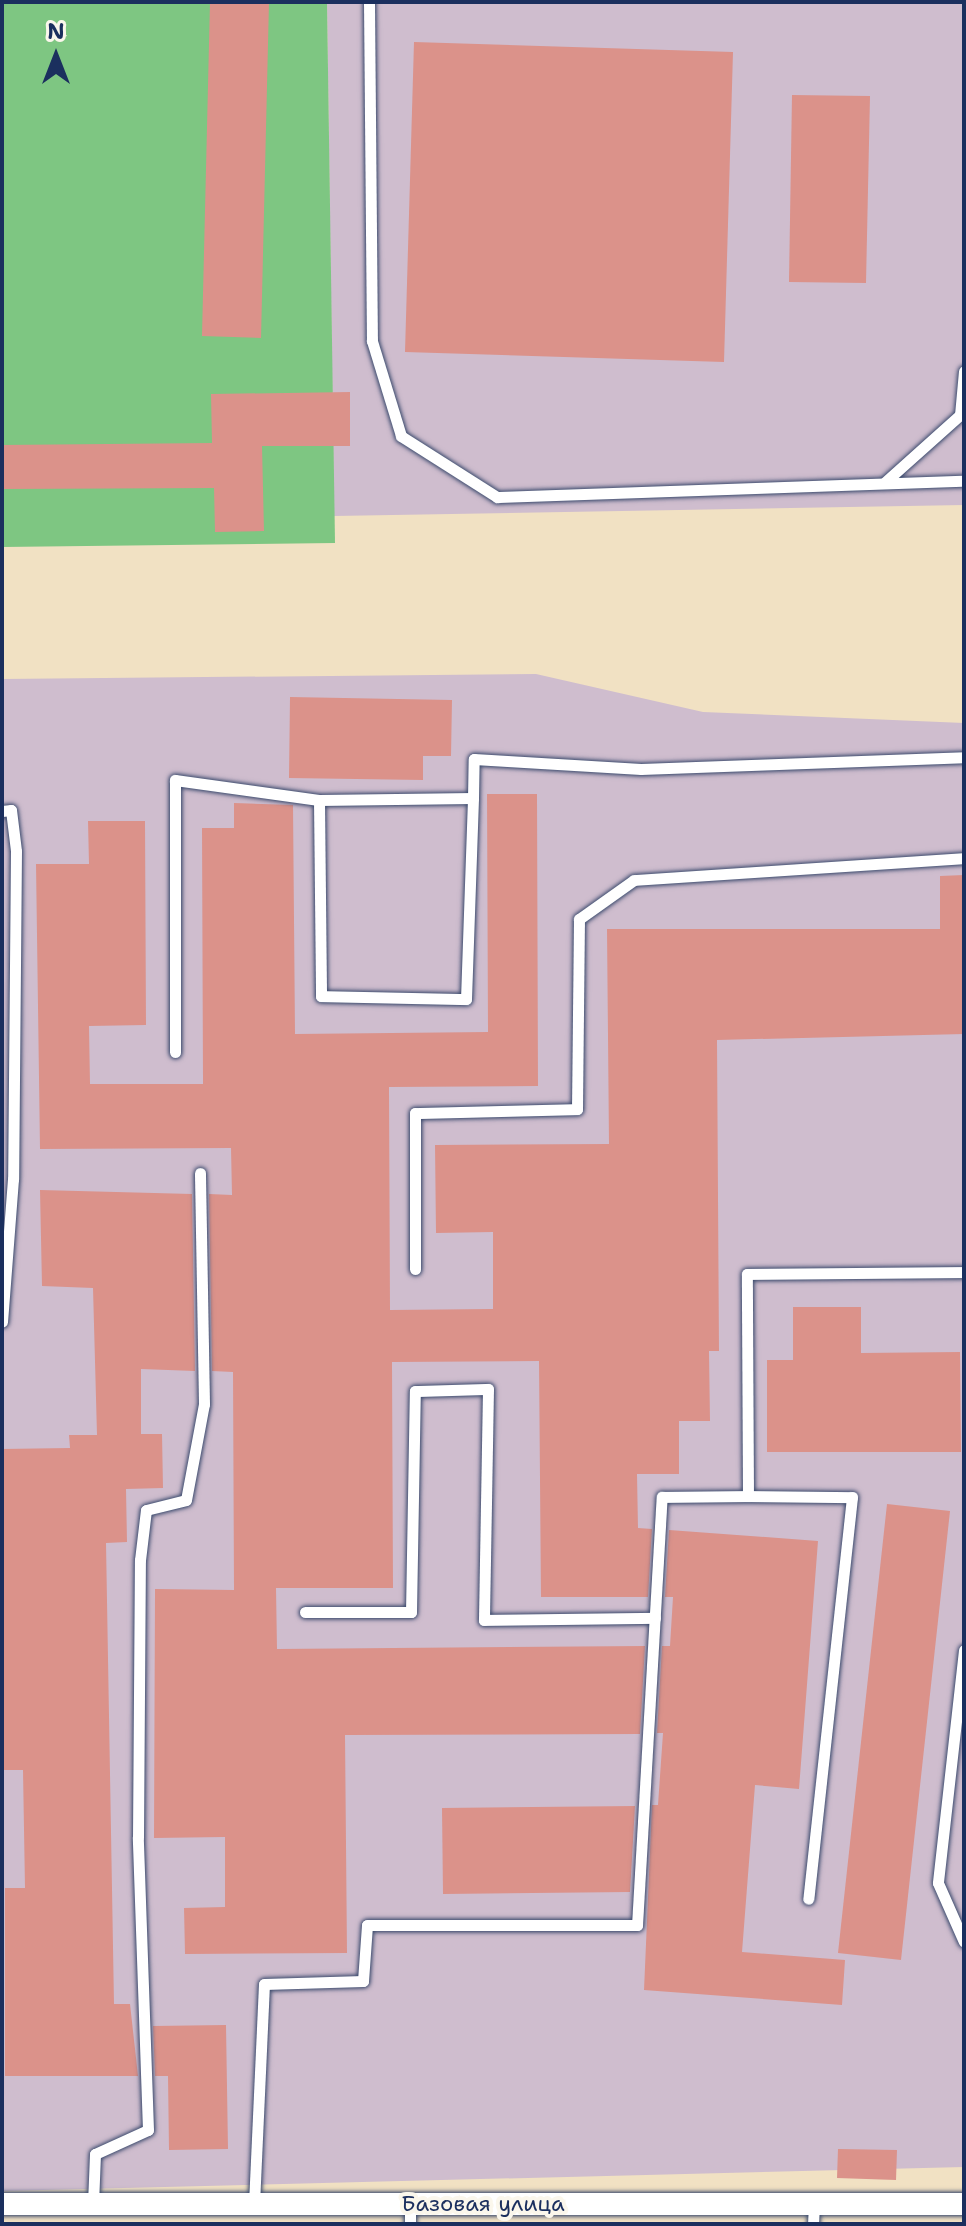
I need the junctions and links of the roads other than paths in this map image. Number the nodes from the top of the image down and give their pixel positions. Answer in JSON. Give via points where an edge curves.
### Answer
{"nodes":[{"id":1,"x":369,"y":2,"type":"edge"},
{"id":2,"x":964,"y":371,"type":"edge"},
{"id":3,"x":964,"y":481,"type":"edge"},
{"id":4,"x":885,"y":482,"type":"junction"},
{"id":5,"x":964,"y":757,"type":"edge"},
{"id":6,"x":473,"y":798,"type":"junction"},
{"id":7,"x":319,"y":800,"type":"junction"},
{"id":8,"x":2,"y":811,"type":"edge"},
{"id":9,"x":964,"y":858,"type":"edge"},
{"id":10,"x":175,"y":1052,"type":"dead end"},
{"id":11,"x":200,"y":1173,"type":"dead end"},
{"id":12,"x":415,"y":1269,"type":"dead end"},
{"id":13,"x":964,"y":1272,"type":"edge"},
{"id":14,"x":2,"y":1322,"type":"edge"},
{"id":15,"x":748,"y":1496,"type":"junction"},
{"id":16,"x":305,"y":1612,"type":"dead end"},
{"id":17,"x":655,"y":1618,"type":"junction"},
{"id":18,"x":964,"y":1650,"type":"edge"},
{"id":19,"x":808,"y":1899,"type":"dead end"},
{"id":20,"x":964,"y":1942,"type":"edge"},
{"id":21,"x":2,"y":2204,"type":"edge"},
{"id":22,"x":93,"y":2204,"type":"junction"},
{"id":23,"x":254,"y":2204,"type":"junction"},
{"id":24,"x":964,"y":2204,"type":"edge"},
{"id":25,"x":410,"y":2214,"type":"edge"},
{"id":26,"x":814,"y":2214,"type":"edge"}],
"edges":[{"from":1,"to":4,"type":"lane","via":[[372,341],[401,436],[497,497]]},
{"from":2,"to":4,"type":"lane","via":[[960,415]]},
{"from":3,"to":4,"type":"lane"},
{"from":5,"to":6,"type":"lane","via":[[641,769],[474,759]]},
{"from":6,"to":7,"type":"lane"},
{"from":6,"to":7,"type":"lane","via":[[466,999],[321,996]]},
{"from":7,"to":10,"type":"lane","via":[[175,780]]},
{"from":8,"to":14,"type":"lane","via":[[11,810],[16,867],[13,1179]]},
{"from":9,"to":12,"type":"lane","via":[[634,880],[579,919],[577,1109],[415,1113]]},
{"from":11,"to":22,"type":"lane","via":[[204,1404],[186,1500],[146,1510],[140,1560],[138,1837],[148,2130],[95,2154]]},
{"from":13,"to":15,"type":"lane","via":[[747,1274]]},
{"from":15,"to":17,"type":"lane","via":[[662,1497]]},
{"from":15,"to":19,"type":"lane","via":[[852,1497]]},
{"from":16,"to":17,"type":"lane","via":[[411,1612],[415,1391],[488,1389],[484,1620]]},
{"from":17,"to":23,"type":"lane","via":[[637,1925],[367,1925],[363,1981],[264,1984]]},
{"from":18,"to":20,"type":"lane","via":[[938,1883]]},
{"from":21,"to":22,"type":"street","name":"Базовая улица"},
{"from":22,"to":23,"type":"street","name":"Базовая улица"},
{"from":23,"to":25,"type":"street","name":"Базовая улица"},
{"from":24,"to":26,"type":"street","name":"Базовая улица"},
{"from":25,"to":26,"type":"street","name":"Базовая улица"}]}
